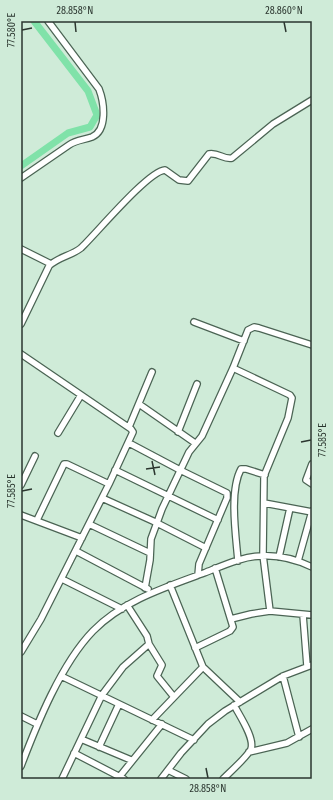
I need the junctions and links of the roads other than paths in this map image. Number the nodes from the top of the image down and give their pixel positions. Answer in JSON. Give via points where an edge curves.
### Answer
{"nodes":[{"id":1,"x":48,"y":21,"type":"edge"},
{"id":2,"x":312,"y":100,"type":"edge"},
{"id":3,"x":21,"y":178,"type":"edge"},
{"id":4,"x":21,"y":249,"type":"edge"},
{"id":5,"x":51,"y":264,"type":"junction"},
{"id":6,"x":194,"y":322,"type":"dead end"},
{"id":7,"x":21,"y":324,"type":"edge"},
{"id":8,"x":244,"y":341,"type":"junction"},
{"id":9,"x":312,"y":345,"type":"edge"},
{"id":10,"x":21,"y":354,"type":"edge"},
{"id":11,"x":233,"y":368,"type":"junction"},
{"id":12,"x":152,"y":372,"type":"dead end"},
{"id":13,"x":197,"y":384,"type":"dead end"},
{"id":14,"x":81,"y":395,"type":"junction"},
{"id":15,"x":138,"y":404,"type":"junction"},
{"id":16,"x":129,"y":427,"type":"junction"},
{"id":17,"x":178,"y":432,"type":"junction"},
{"id":18,"x":58,"y":433,"type":"dead end"},
{"id":19,"x":128,"y":443,"type":"junction"},
{"id":20,"x":195,"y":443,"type":"junction"},
{"id":21,"x":35,"y":456,"type":"dead end"},
{"id":22,"x":312,"y":464,"type":"edge"},
{"id":23,"x":115,"y":470,"type":"junction"},
{"id":24,"x":180,"y":470,"type":"junction"},
{"id":25,"x":265,"y":475,"type":"junction"},
{"id":26,"x":109,"y":484,"type":"junction"},
{"id":27,"x":312,"y":484,"type":"edge"},
{"id":28,"x":21,"y":485,"type":"edge"},
{"id":29,"x":235,"y":488,"type":"junction"},
{"id":30,"x":227,"y":493,"type":"junction"},
{"id":31,"x":168,"y":497,"type":"junction"},
{"id":32,"x":102,"y":498,"type":"junction"},
{"id":33,"x":264,"y":503,"type":"junction"},
{"id":34,"x":290,"y":508,"type":"junction"},
{"id":35,"x":312,"y":512,"type":"edge"},
{"id":36,"x":21,"y":515,"type":"edge"},
{"id":37,"x":36,"y":520,"type":"junction"},
{"id":38,"x":218,"y":520,"type":"junction"},
{"id":39,"x":157,"y":523,"type":"junction"},
{"id":40,"x":89,"y":524,"type":"junction"},
{"id":41,"x":82,"y":538,"type":"junction"},
{"id":42,"x":206,"y":548,"type":"junction"},
{"id":43,"x":76,"y":551,"type":"junction"},
{"id":44,"x":150,"y":553,"type":"junction"},
{"id":45,"x":263,"y":556,"type":"junction"},
{"id":46,"x":279,"y":557,"type":"junction"},
{"id":47,"x":238,"y":561,"type":"junction"},
{"id":48,"x":298,"y":561,"type":"junction"},
{"id":49,"x":312,"y":567,"type":"edge"},
{"id":50,"x":215,"y":568,"type":"junction"},
{"id":51,"x":198,"y":575,"type":"junction"},
{"id":52,"x":62,"y":579,"type":"junction"},
{"id":53,"x":170,"y":585,"type":"junction"},
{"id":54,"x":145,"y":588,"type":"junction"},
{"id":55,"x":154,"y":593,"type":"junction"},
{"id":56,"x":124,"y":607,"type":"junction"},
{"id":57,"x":270,"y":611,"type":"junction"},
{"id":58,"x":303,"y":615,"type":"junction"},
{"id":59,"x":312,"y":615,"type":"edge"},
{"id":60,"x":231,"y":619,"type":"junction"},
{"id":61,"x":148,"y":644,"type":"junction"},
{"id":62,"x":195,"y":648,"type":"junction"},
{"id":63,"x":21,"y":652,"type":"edge"},
{"id":64,"x":310,"y":666,"type":"edge"},
{"id":65,"x":203,"y":667,"type":"junction"},
{"id":66,"x":61,"y":676,"type":"junction"},
{"id":67,"x":282,"y":676,"type":"junction"},
{"id":68,"x":102,"y":695,"type":"junction"},
{"id":69,"x":174,"y":696,"type":"junction"},
{"id":70,"x":240,"y":702,"type":"junction"},
{"id":71,"x":119,"y":704,"type":"junction"},
{"id":72,"x":234,"y":706,"type":"junction"},
{"id":73,"x":21,"y":716,"type":"edge"},
{"id":74,"x":152,"y":720,"type":"junction"},
{"id":75,"x":37,"y":724,"type":"junction"},
{"id":76,"x":162,"y":724,"type":"junction"},
{"id":77,"x":312,"y":729,"type":"edge"},
{"id":78,"x":299,"y":737,"type":"junction"},
{"id":79,"x":81,"y":739,"type":"junction"},
{"id":80,"x":194,"y":740,"type":"junction"},
{"id":81,"x":99,"y":747,"type":"junction"},
{"id":82,"x":249,"y":752,"type":"junction"},
{"id":83,"x":74,"y":753,"type":"junction"},
{"id":84,"x":131,"y":760,"type":"junction"},
{"id":85,"x":22,"y":763,"type":"edge"},
{"id":86,"x":168,"y":770,"type":"junction"},
{"id":87,"x":122,"y":778,"type":"edge"},
{"id":88,"x":62,"y":779,"type":"edge"},
{"id":89,"x":161,"y":779,"type":"edge"},
{"id":90,"x":186,"y":779,"type":"edge"},
{"id":91,"x":223,"y":779,"type":"edge"}],
"edges":[{"from":1,"to":3,"type":"street","via":[[99,90],[103,100],[104,117],[98,132],[94,135],[71,143]]},
{"from":2,"to":5,"type":"street","via":[[273,124],[232,158],[215,153],[209,154],[188,181],[179,180],[164,170],[157,172],[141,184],[81,248]]},
{"from":4,"to":5,"type":"street"},
{"from":5,"to":7,"type":"street"},
{"from":6,"to":8,"type":"street"},
{"from":8,"to":9,"type":"street","via":[[248,330],[254,327]]},
{"from":8,"to":11,"type":"street"},
{"from":10,"to":14,"type":"street"},
{"from":11,"to":20,"type":"street","via":[[202,436]]},
{"from":11,"to":25,"type":"street","via":[[292,398],[288,418]]},
{"from":12,"to":15,"type":"street"},
{"from":13,"to":17,"type":"street"},
{"from":14,"to":16,"type":"street"},
{"from":14,"to":18,"type":"street"},
{"from":15,"to":16,"type":"street"},
{"from":15,"to":17,"type":"street"},
{"from":16,"to":19,"type":"street","via":[[133,432]]},
{"from":17,"to":20,"type":"street"},
{"from":19,"to":23,"type":"street"},
{"from":19,"to":24,"type":"street"},
{"from":20,"to":24,"type":"street"},
{"from":21,"to":28,"type":"street"},
{"from":22,"to":27,"type":"street","via":[[306,480]]},
{"from":23,"to":26,"type":"street"},
{"from":23,"to":31,"type":"street"},
{"from":24,"to":30,"type":"street"},
{"from":24,"to":31,"type":"street"},
{"from":25,"to":29,"type":"street","via":[[241,469]]},
{"from":25,"to":33,"type":"street"},
{"from":26,"to":32,"type":"street"},
{"from":26,"to":37,"type":"street","via":[[64,464]]},
{"from":29,"to":30,"type":"street"},
{"from":29,"to":47,"type":"street"},
{"from":30,"to":38,"type":"street"},
{"from":31,"to":38,"type":"street"},
{"from":31,"to":39,"type":"street"},
{"from":32,"to":39,"type":"street"},
{"from":32,"to":40,"type":"street"},
{"from":33,"to":34,"type":"street"},
{"from":33,"to":45,"type":"street"},
{"from":34,"to":35,"type":"street"},
{"from":34,"to":46,"type":"street"},
{"from":35,"to":48,"type":"street"},
{"from":36,"to":37,"type":"street"},
{"from":37,"to":41,"type":"street"},
{"from":38,"to":42,"type":"street"},
{"from":39,"to":42,"type":"street"},
{"from":39,"to":44,"type":"street","via":[[151,539]]},
{"from":40,"to":41,"type":"street"},
{"from":40,"to":44,"type":"street"},
{"from":41,"to":43,"type":"street"},
{"from":42,"to":51,"type":"street","via":[[199,564]]},
{"from":43,"to":52,"type":"street"},
{"from":43,"to":54,"type":"street"},
{"from":44,"to":54,"type":"street"},
{"from":45,"to":46,"type":"street"},
{"from":45,"to":47,"type":"street"},
{"from":45,"to":57,"type":"street"},
{"from":46,"to":48,"type":"street"},
{"from":47,"to":50,"type":"street"},
{"from":48,"to":49,"type":"street"},
{"from":50,"to":51,"type":"street"},
{"from":50,"to":60,"type":"street"},
{"from":51,"to":53,"type":"street"},
{"from":52,"to":56,"type":"street"},
{"from":52,"to":63,"type":"street"},
{"from":53,"to":55,"type":"street"},
{"from":53,"to":62,"type":"street"},
{"from":54,"to":55,"type":"street"},
{"from":55,"to":56,"type":"street"},
{"from":56,"to":61,"type":"street","via":[[147,636]]},
{"from":56,"to":66,"type":"street","via":[[92,631]]},
{"from":57,"to":58,"type":"street"},
{"from":57,"to":60,"type":"street"},
{"from":58,"to":59,"type":"street"},
{"from":58,"to":64,"type":"street"},
{"from":60,"to":62,"type":"street","via":[[232,629]]},
{"from":61,"to":68,"type":"street","via":[[123,667]]},
{"from":61,"to":69,"type":"street","via":[[162,665],[157,676]]},
{"from":62,"to":65,"type":"street"},
{"from":64,"to":67,"type":"street"},
{"from":65,"to":69,"type":"street"},
{"from":65,"to":70,"type":"street"},
{"from":66,"to":68,"type":"street"},
{"from":66,"to":75,"type":"street"},
{"from":67,"to":70,"type":"street"},
{"from":67,"to":78,"type":"street"},
{"from":68,"to":71,"type":"street"},
{"from":68,"to":79,"type":"street"},
{"from":69,"to":74,"type":"street"},
{"from":70,"to":72,"type":"street"},
{"from":71,"to":74,"type":"street"},
{"from":71,"to":81,"type":"street"},
{"from":72,"to":80,"type":"street","via":[[208,724]]},
{"from":72,"to":82,"type":"street","via":[[250,737],[252,744]]},
{"from":73,"to":75,"type":"street"},
{"from":74,"to":76,"type":"street"},
{"from":75,"to":85,"type":"street"},
{"from":76,"to":80,"type":"street"},
{"from":76,"to":84,"type":"street"},
{"from":77,"to":78,"type":"street"},
{"from":78,"to":82,"type":"street","via":[[283,744]]},
{"from":79,"to":81,"type":"street"},
{"from":79,"to":83,"type":"street"},
{"from":80,"to":86,"type":"street"},
{"from":81,"to":84,"type":"street"},
{"from":82,"to":91,"type":"street"},
{"from":83,"to":87,"type":"street"},
{"from":83,"to":88,"type":"street"},
{"from":84,"to":87,"type":"street"},
{"from":86,"to":89,"type":"street"},
{"from":86,"to":90,"type":"street"}]}
